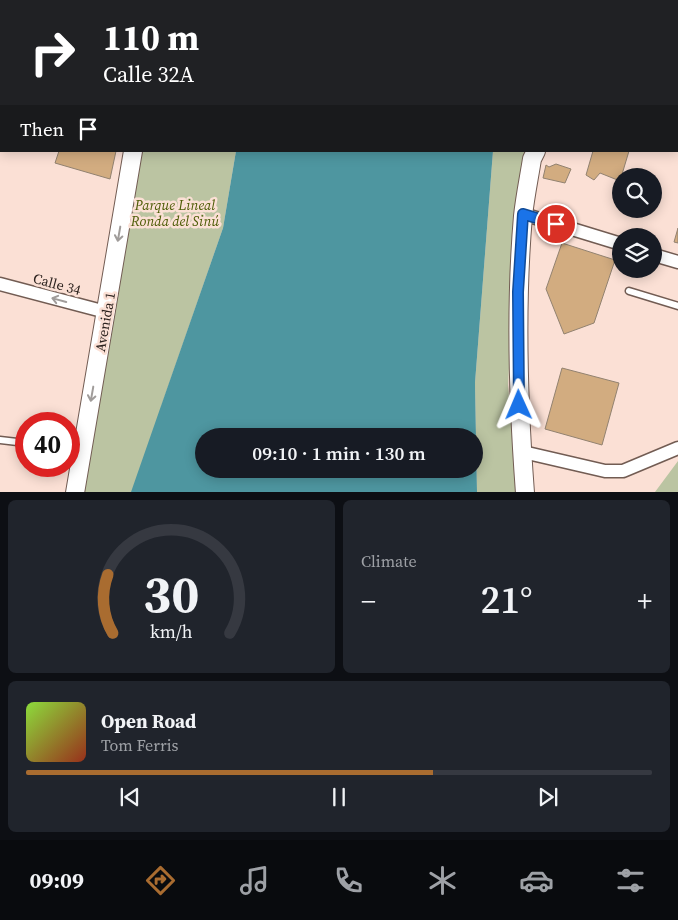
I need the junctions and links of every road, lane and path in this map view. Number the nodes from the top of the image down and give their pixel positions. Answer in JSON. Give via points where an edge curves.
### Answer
{"nodes":[{"id":1,"x":133,"y":152,"type":"edge"},
{"id":2,"x":536,"y":152,"type":"edge"},
{"id":3,"x":523,"y":214,"type":"junction"},
{"id":4,"x":612,"y":241,"type":"edge"},
{"id":5,"x":662,"y":257,"type":"edge"},
{"id":6,"x":678,"y":262,"type":"edge"},
{"id":7,"x":0,"y":284,"type":"edge"},
{"id":8,"x":629,"y":291,"type":"dead end"},
{"id":9,"x":678,"y":306,"type":"edge"},
{"id":10,"x":106,"y":312,"type":"junction"},
{"id":11,"x":80,"y":429,"type":"edge"},
{"id":12,"x":0,"y":440,"type":"edge"},
{"id":13,"x":15,"y":441,"type":"edge"},
{"id":14,"x":678,"y":448,"type":"edge"},
{"id":15,"x":523,"y":452,"type":"junction"},
{"id":16,"x":75,"y":477,"type":"edge"},
{"id":17,"x":75,"y":492,"type":"edge"},
{"id":18,"x":525,"y":492,"type":"edge"}],
"edges":[{"from":1,"to":10,"type":"street","name":"Avenida 1","one_way":true},
{"from":2,"to":3,"type":"street"},
{"from":3,"to":4,"type":"street"},
{"from":3,"to":15,"type":"street","via":[[518,292],[519,405]]},
{"from":5,"to":6,"type":"street"},
{"from":10,"to":7,"type":"street","name":"Calle 34","one_way":true},
{"from":8,"to":9,"type":"lane"},
{"from":10,"to":11,"type":"street","name":"Avenida 1","one_way":true},
{"from":12,"to":13,"type":"lane"},
{"from":14,"to":15,"type":"street","via":[[623,471],[605,472]]},
{"from":15,"to":18,"type":"street"},
{"from":16,"to":17,"type":"street","name":"Avenida 1"}]}
